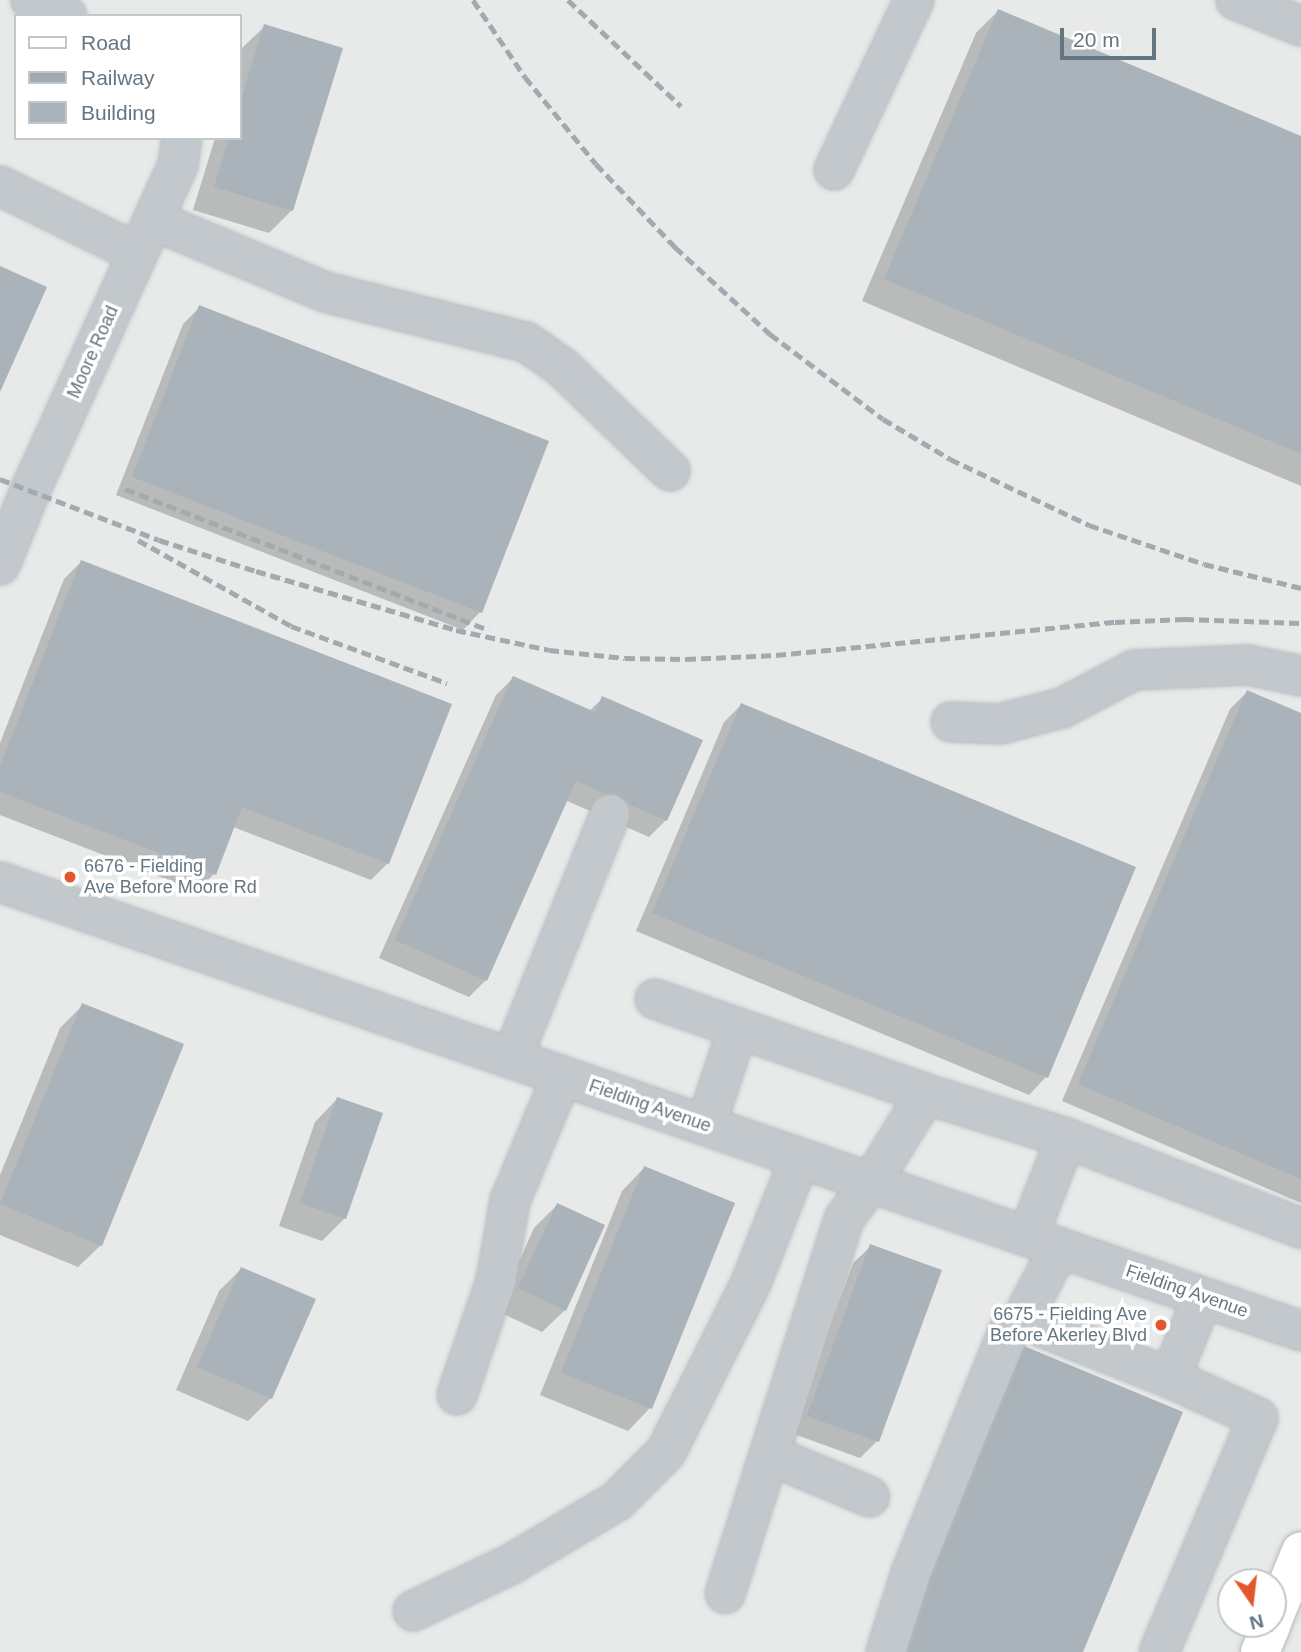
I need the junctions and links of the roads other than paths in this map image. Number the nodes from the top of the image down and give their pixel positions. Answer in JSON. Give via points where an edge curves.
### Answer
{"nodes":[{"id":1,"x":31,"y":0,"type":"edge"},
{"id":2,"x":914,"y":0,"type":"edge"},
{"id":3,"x":1236,"y":0,"type":"edge"},
{"id":4,"x":62,"y":14,"type":"edge"},
{"id":5,"x":1301,"y":26,"type":"edge"},
{"id":6,"x":182,"y":140,"type":"edge"},
{"id":7,"x":834,"y":170,"type":"dead end"},
{"id":8,"x":0,"y":186,"type":"edge"},
{"id":9,"x":145,"y":236,"type":"junction"},
{"id":10,"x":670,"y":471,"type":"dead end"},
{"id":11,"x":10,"y":511,"type":"edge"},
{"id":12,"x":0,"y":565,"type":"edge"},
{"id":13,"x":1301,"y":676,"type":"edge"},
{"id":14,"x":951,"y":722,"type":"dead end"},
{"id":15,"x":610,"y":814,"type":"dead end"},
{"id":16,"x":0,"y":882,"type":"edge"},
{"id":17,"x":656,"y":999,"type":"dead end"},
{"id":18,"x":738,"y":1028,"type":"junction"},
{"id":19,"x":512,"y":1058,"type":"junction"},
{"id":20,"x":562,"y":1076,"type":"junction"},
{"id":21,"x":926,"y":1094,"type":"junction"},
{"id":22,"x":706,"y":1125,"type":"junction"},
{"id":23,"x":1066,"y":1138,"type":"junction"},
{"id":24,"x":800,"y":1158,"type":"junction"},
{"id":25,"x":872,"y":1181,"type":"junction"},
{"id":26,"x":1301,"y":1228,"type":"edge"},
{"id":27,"x":1044,"y":1242,"type":"junction"},
{"id":28,"x":1203,"y":1297,"type":"junction"},
{"id":29,"x":1022,"y":1319,"type":"junction"},
{"id":30,"x":1301,"y":1331,"type":"edge"},
{"id":31,"x":1170,"y":1378,"type":"junction"},
{"id":32,"x":457,"y":1395,"type":"dead end"},
{"id":33,"x":770,"y":1455,"type":"junction"},
{"id":34,"x":870,"y":1497,"type":"dead end"},
{"id":35,"x":1301,"y":1551,"type":"edge"},
{"id":36,"x":1287,"y":1585,"type":"edge"},
{"id":37,"x":725,"y":1594,"type":"dead end"},
{"id":38,"x":413,"y":1611,"type":"dead end"},
{"id":39,"x":886,"y":1652,"type":"edge"},
{"id":40,"x":1159,"y":1652,"type":"edge"}],
"edges":[{"from":1,"to":4,"type":"street"},
{"from":2,"to":7,"type":"street"},
{"from":3,"to":5,"type":"street"},
{"from":6,"to":9,"type":"street","name":"Moore Road","via":[[178,165]]},
{"from":8,"to":9,"type":"street"},
{"from":9,"to":10,"type":"street","via":[[325,292],[526,342],[562,367]]},
{"from":9,"to":11,"type":"street","name":"Moore Road"},
{"from":11,"to":12,"type":"street","name":"Moore Road"},
{"from":13,"to":14,"type":"street","via":[[1248,665],[1134,670],[1062,708],[1000,724]]},
{"from":15,"to":19,"type":"street"},
{"from":16,"to":19,"type":"street","name":"Fielding Avenue"},
{"from":17,"to":18,"type":"street"},
{"from":18,"to":21,"type":"street"},
{"from":18,"to":22,"type":"street"},
{"from":19,"to":20,"type":"street","name":"Fielding Avenue"},
{"from":20,"to":22,"type":"street","name":"Fielding Avenue"},
{"from":20,"to":32,"type":"street","via":[[510,1201],[496,1281]]},
{"from":21,"to":23,"type":"street"},
{"from":21,"to":25,"type":"street"},
{"from":22,"to":24,"type":"street","name":"Fielding Avenue"},
{"from":23,"to":26,"type":"street"},
{"from":23,"to":27,"type":"street"},
{"from":24,"to":25,"type":"street","name":"Fielding Avenue"},
{"from":24,"to":38,"type":"street","via":[[750,1285],[666,1452],[617,1501],[513,1563]]},
{"from":25,"to":27,"type":"street","name":"Fielding Avenue"},
{"from":25,"to":33,"type":"street","via":[[844,1219]]},
{"from":27,"to":28,"type":"street","name":"Fielding Avenue"},
{"from":27,"to":29,"type":"street"},
{"from":28,"to":30,"type":"street","name":"Fielding Avenue"},
{"from":28,"to":31,"type":"street"},
{"from":29,"to":31,"type":"street"},
{"from":29,"to":39,"type":"street","via":[[1008,1332],[911,1573]]},
{"from":31,"to":40,"type":"street","via":[[1258,1418]]},
{"from":33,"to":34,"type":"street"},
{"from":33,"to":37,"type":"street"},
{"from":35,"to":36,"type":"main road"}]}
